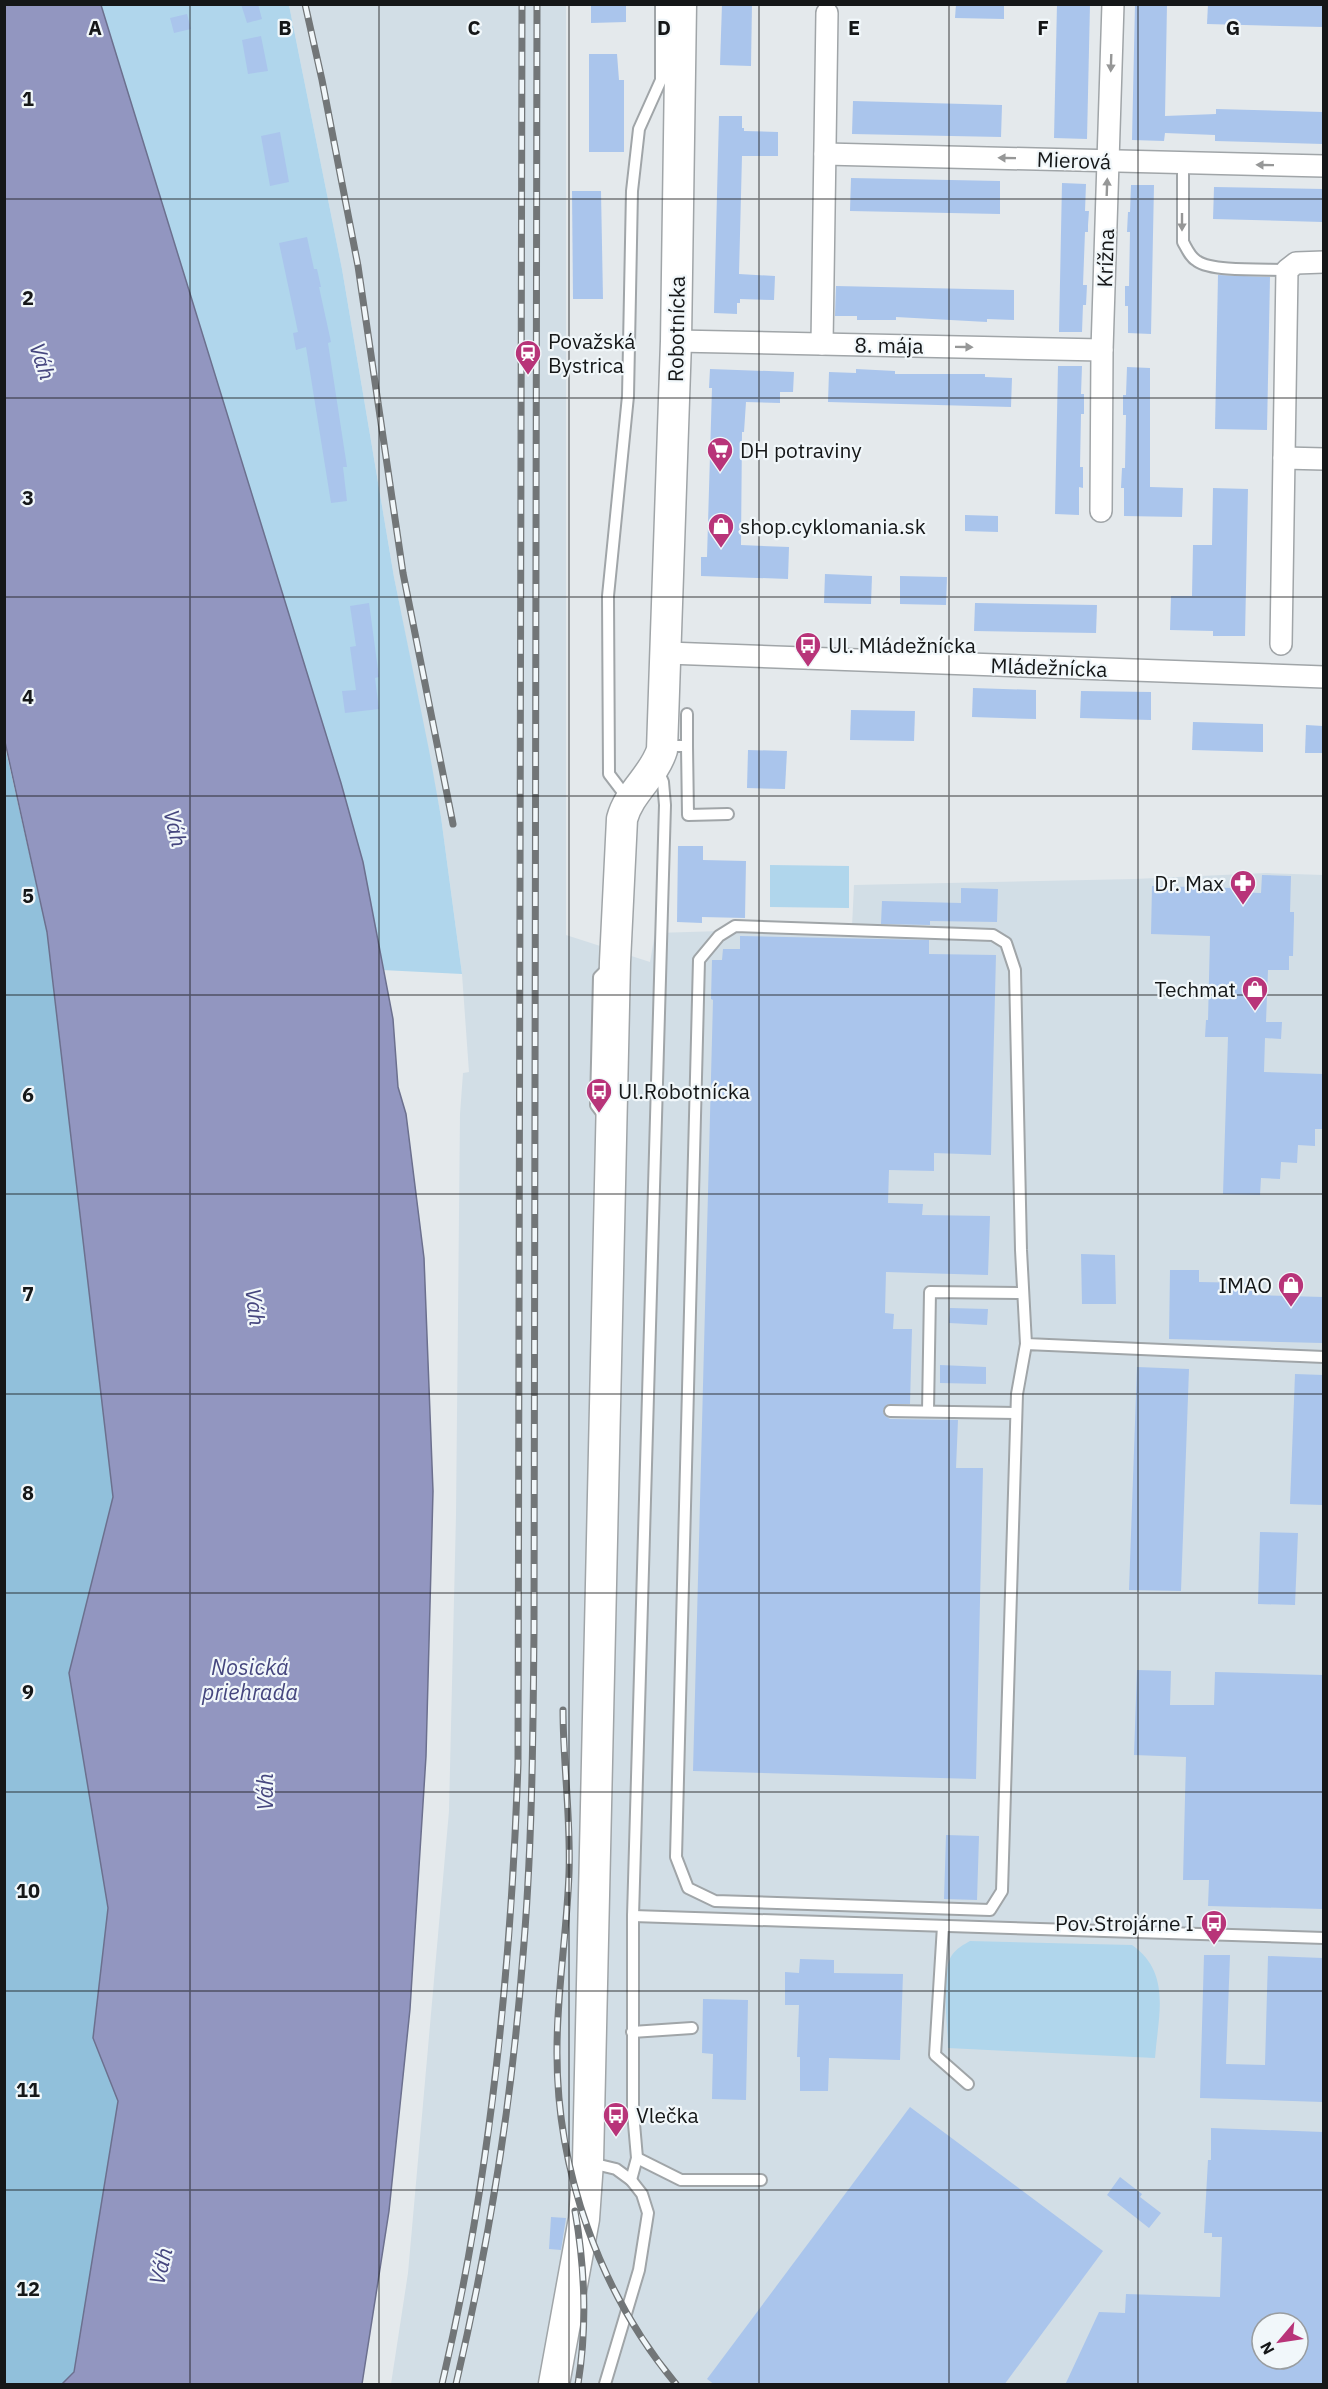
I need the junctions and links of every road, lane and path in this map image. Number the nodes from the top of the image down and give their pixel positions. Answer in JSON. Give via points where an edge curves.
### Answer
{"nodes":[{"id":1,"x":661,"y":4,"type":"edge"},
{"id":2,"x":681,"y":4,"type":"edge"},
{"id":3,"x":1113,"y":4,"type":"edge"},
{"id":4,"x":827,"y":13,"type":"dead end"},
{"id":5,"x":670,"y":83,"type":"junction"},
{"id":6,"x":825,"y":154,"type":"junction"},
{"id":7,"x":1108,"y":161,"type":"junction"},
{"id":8,"x":1183,"y":163,"type":"junction"},
{"id":9,"x":1323,"y":166,"type":"edge"},
{"id":10,"x":1323,"y":262,"type":"edge"},
{"id":11,"x":1287,"y":270,"type":"junction"},
{"id":12,"x":676,"y":341,"type":"junction"},
{"id":13,"x":822,"y":344,"type":"junction"},
{"id":14,"x":1102,"y":351,"type":"junction"},
{"id":15,"x":1284,"y":458,"type":"junction"},
{"id":16,"x":1323,"y":459,"type":"edge"},
{"id":17,"x":1101,"y":511,"type":"dead end"},
{"id":18,"x":1281,"y":644,"type":"dead end"},
{"id":19,"x":667,"y":653,"type":"junction"},
{"id":20,"x":1323,"y":677,"type":"edge"},
{"id":21,"x":687,"y":714,"type":"dead end"},
{"id":22,"x":668,"y":752,"type":"junction"},
{"id":23,"x":629,"y":801,"type":"junction"},
{"id":24,"x":728,"y":814,"type":"dead end"},
{"id":25,"x":1023,"y":1293,"type":"junction"},
{"id":26,"x":1026,"y":1344,"type":"junction"},
{"id":27,"x":1323,"y":1357,"type":"edge"},
{"id":28,"x":890,"y":1411,"type":"dead end"},
{"id":29,"x":928,"y":1412,"type":"junction"},
{"id":30,"x":1016,"y":1413,"type":"junction"},
{"id":31,"x":633,"y":1916,"type":"junction"},
{"id":32,"x":943,"y":1926,"type":"junction"},
{"id":33,"x":1323,"y":1938,"type":"edge"},
{"id":34,"x":692,"y":2028,"type":"dead end"},
{"id":35,"x":632,"y":2032,"type":"junction"},
{"id":36,"x":968,"y":2084,"type":"dead end"},
{"id":37,"x":637,"y":2158,"type":"junction"},
{"id":38,"x":588,"y":2162,"type":"junction"},
{"id":39,"x":631,"y":2180,"type":"junction"},
{"id":40,"x":760,"y":2181,"type":"dead end"},
{"id":41,"x":554,"y":2385,"type":"edge"},
{"id":42,"x":605,"y":2385,"type":"edge"}],
"edges":[{"from":1,"to":5,"type":"lane"},
{"from":2,"to":5,"type":"street","name":"Robotnícka"},
{"from":3,"to":7,"type":"street","name":"Krížna","one_way":true},
{"from":4,"to":6,"type":"street"},
{"from":5,"to":12,"type":"street","name":"Robotnícka"},
{"from":5,"to":23,"type":"lane","via":[[639,129],[632,191],[628,396],[608,596],[609,774]]},
{"from":7,"to":6,"type":"street","name":"Mierová","one_way":true},
{"from":6,"to":13,"type":"street"},
{"from":7,"to":8,"type":"street","name":"Mierová"},
{"from":14,"to":7,"type":"street","name":"Krížna","one_way":true},
{"from":9,"to":8,"type":"street","name":"Mierová","one_way":true},
{"from":8,"to":11,"type":"lane","one_way":true,"via":[[1183,242],[1197,262],[1212,267]]},
{"from":10,"to":11,"type":"street","via":[[1296,263]]},
{"from":11,"to":15,"type":"street"},
{"from":12,"to":13,"type":"street","name":"8. mája"},
{"from":12,"to":19,"type":"street","name":"Robotnícka"},
{"from":13,"to":14,"type":"street","name":"8. mája","one_way":true},
{"from":14,"to":17,"type":"street","name":"Krížna"},
{"from":15,"to":16,"type":"street"},
{"from":15,"to":18,"type":"street"},
{"from":19,"to":20,"type":"street","name":"Mládežnícka"},
{"from":19,"to":22,"type":"street","name":"Robotnícka"},
{"from":21,"to":22,"type":"lane"},
{"from":22,"to":23,"type":"street"},
{"from":22,"to":24,"type":"lane","via":[[688,815]]},
{"from":22,"to":31,"type":"lane","via":[[663,782]]},
{"from":23,"to":38,"type":"street","via":[[622,819],[615,962]]},
{"from":25,"to":26,"type":"lane"},
{"from":25,"to":29,"type":"lane","via":[[930,1292]]},
{"from":25,"to":30,"type":"lane","via":[[1016,969],[1006,943],[993,935],[735,926],[719,936],[699,960],[676,1857],[688,1888],[715,1900],[990,1910],[1002,1892]]},
{"from":26,"to":27,"type":"lane"},
{"from":26,"to":30,"type":"lane"},
{"from":28,"to":29,"type":"lane"},
{"from":29,"to":30,"type":"lane"},
{"from":31,"to":32,"type":"lane"},
{"from":31,"to":35,"type":"lane"},
{"from":32,"to":33,"type":"lane"},
{"from":32,"to":36,"type":"lane","via":[[935,2055]]},
{"from":34,"to":35,"type":"lane"},
{"from":35,"to":37,"type":"lane"},
{"from":37,"to":39,"type":"lane"},
{"from":37,"to":40,"type":"lane","via":[[681,2180]]},
{"from":38,"to":39,"type":"lane","via":[[616,2169]]},
{"from":38,"to":41,"type":"street","via":[[584,2219]]},
{"from":39,"to":42,"type":"lane","via":[[642,2194],[648,2213],[639,2270]]}]}
